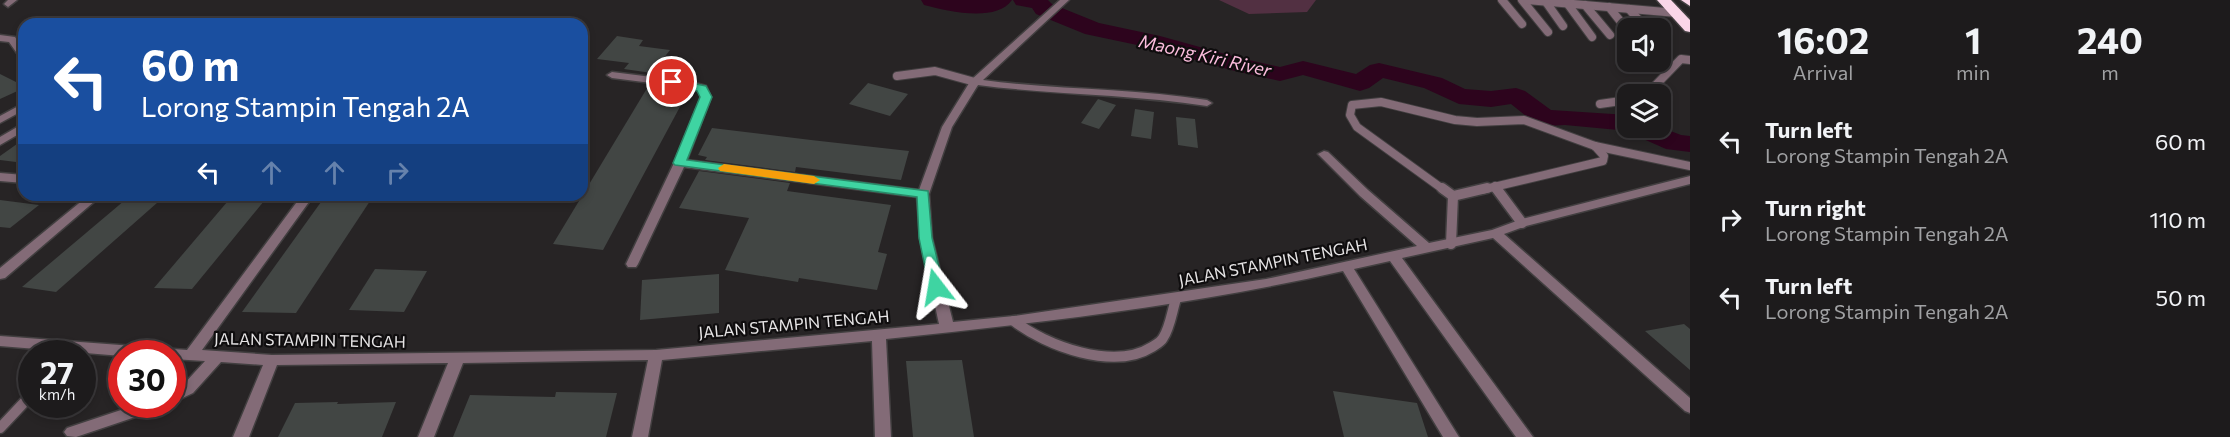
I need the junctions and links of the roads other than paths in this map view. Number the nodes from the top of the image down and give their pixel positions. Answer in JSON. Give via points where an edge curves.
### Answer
{"nodes":[{"id":1,"x":1065,"y":0,"type":"edge"},
{"id":2,"x":1502,"y":0,"type":"edge"},
{"id":3,"x":1525,"y":0,"type":"edge"},
{"id":4,"x":1664,"y":0,"type":"edge"},
{"id":5,"x":1546,"y":2,"type":"junction"},
{"id":6,"x":1567,"y":3,"type":"junction"},
{"id":7,"x":1585,"y":5,"type":"junction"},
{"id":8,"x":1609,"y":7,"type":"junction"},
{"id":9,"x":1629,"y":9,"type":"junction"},
{"id":10,"x":1677,"y":13,"type":"junction"},
{"id":11,"x":1618,"y":18,"type":"edge"},
{"id":12,"x":1637,"y":18,"type":"edge"},
{"id":13,"x":1522,"y":24,"type":"dead end"},
{"id":14,"x":1563,"y":26,"type":"dead end"},
{"id":15,"x":1690,"y":28,"type":"edge"},
{"id":16,"x":1548,"y":32,"type":"dead end"},
{"id":17,"x":1610,"y":35,"type":"dead end"},
{"id":18,"x":1592,"y":37,"type":"dead end"},
{"id":19,"x":0,"y":38,"type":"edge"},
{"id":20,"x":18,"y":48,"type":"edge"},
{"id":21,"x":1690,"y":60,"type":"edge"},
{"id":22,"x":612,"y":75,"type":"dead end"},
{"id":23,"x":897,"y":76,"type":"dead end"},
{"id":24,"x":975,"y":82,"type":"junction"},
{"id":25,"x":1657,"y":84,"type":"edge"},
{"id":26,"x":18,"y":101,"type":"edge"},
{"id":27,"x":1617,"y":102,"type":"edge"},
{"id":28,"x":1207,"y":103,"type":"dead end"},
{"id":29,"x":1600,"y":104,"type":"dead end"},
{"id":30,"x":0,"y":110,"type":"edge"},
{"id":31,"x":18,"y":110,"type":"edge"},
{"id":32,"x":0,"y":120,"type":"edge"},
{"id":33,"x":18,"y":130,"type":"edge"},
{"id":34,"x":0,"y":142,"type":"edge"},
{"id":35,"x":1595,"y":146,"type":"junction"},
{"id":36,"x":1324,"y":154,"type":"dead end"},
{"id":37,"x":680,"y":163,"type":"junction"},
{"id":38,"x":1690,"y":166,"type":"edge"},
{"id":39,"x":0,"y":177,"type":"edge"},
{"id":40,"x":18,"y":179,"type":"edge"},
{"id":41,"x":1690,"y":180,"type":"edge"},
{"id":42,"x":1496,"y":186,"type":"junction"},
{"id":43,"x":923,"y":194,"type":"junction"},
{"id":44,"x":1453,"y":195,"type":"junction"},
{"id":45,"x":89,"y":201,"type":"edge"},
{"id":46,"x":304,"y":201,"type":"edge"},
{"id":47,"x":1522,"y":223,"type":"junction"},
{"id":48,"x":1495,"y":233,"type":"junction"},
{"id":49,"x":1451,"y":244,"type":"junction"},
{"id":50,"x":1428,"y":249,"type":"junction"},
{"id":51,"x":1394,"y":257,"type":"junction"},
{"id":52,"x":632,"y":264,"type":"dead end"},
{"id":53,"x":1347,"y":268,"type":"junction"},
{"id":54,"x":0,"y":275,"type":"edge"},
{"id":55,"x":1176,"y":299,"type":"junction"},
{"id":56,"x":1014,"y":321,"type":"junction"},
{"id":57,"x":947,"y":327,"type":"junction"},
{"id":58,"x":879,"y":335,"type":"junction"},
{"id":59,"x":0,"y":341,"type":"edge"},
{"id":60,"x":18,"y":344,"type":"edge"},
{"id":61,"x":656,"y":355,"type":"junction"},
{"id":62,"x":186,"y":356,"type":"edge"},
{"id":63,"x":190,"y":356,"type":"junction"},
{"id":64,"x":217,"y":357,"type":"junction"},
{"id":65,"x":458,"y":359,"type":"junction"},
{"id":66,"x":272,"y":360,"type":"junction"},
{"id":67,"x":186,"y":389,"type":"edge"},
{"id":68,"x":1690,"y":407,"type":"edge"},
{"id":69,"x":18,"y":409,"type":"edge"},
{"id":70,"x":115,"y":418,"type":"edge"},
{"id":71,"x":0,"y":428,"type":"edge"},
{"id":72,"x":72,"y":432,"type":"dead end"},
{"id":73,"x":241,"y":437,"type":"edge"},
{"id":74,"x":426,"y":437,"type":"edge"},
{"id":75,"x":640,"y":437,"type":"edge"},
{"id":76,"x":883,"y":437,"type":"edge"},
{"id":77,"x":1451,"y":437,"type":"edge"},
{"id":78,"x":1525,"y":437,"type":"edge"}],
"edges":[{"from":1,"to":24,"type":"street"},
{"from":2,"to":13,"type":"lane"},
{"from":3,"to":5,"type":"lane"},
{"from":3,"to":16,"type":"lane"},
{"from":4,"to":10,"type":"highway"},
{"from":5,"to":6,"type":"lane"},
{"from":5,"to":14,"type":"lane"},
{"from":6,"to":7,"type":"lane"},
{"from":6,"to":18,"type":"lane"},
{"from":7,"to":8,"type":"lane"},
{"from":7,"to":17,"type":"lane"},
{"from":8,"to":9,"type":"lane"},
{"from":8,"to":11,"type":"lane"},
{"from":9,"to":10,"type":"lane"},
{"from":9,"to":12,"type":"lane"},
{"from":10,"to":15,"type":"highway"},
{"from":19,"to":20,"type":"street","via":[[12,39]]},
{"from":21,"to":25,"type":"lane","via":[[1681,59]]},
{"from":22,"to":37,"type":"street","via":[[702,88],[706,97]]},
{"from":23,"to":24,"type":"lane","via":[[935,71]]},
{"from":24,"to":28,"type":"street","via":[[1029,89],[1137,93]]},
{"from":24,"to":43,"type":"street","via":[[947,127]]},
{"from":26,"to":30,"type":"street"},
{"from":27,"to":29,"type":"lane"},
{"from":31,"to":32,"type":"street"},
{"from":33,"to":34,"type":"street"},
{"from":35,"to":38,"type":"lane"},
{"from":35,"to":42,"type":"lane","via":[[1604,156],[1603,161]]},
{"from":35,"to":44,"type":"lane","via":[[1524,120],[1455,120],[1381,102],[1352,105],[1350,115],[1358,127]]},
{"from":36,"to":50,"type":"street"},
{"from":37,"to":43,"type":"street"},
{"from":37,"to":52,"type":"street"},
{"from":39,"to":40,"type":"street"},
{"from":41,"to":47,"type":"street","name":"JALAN STAMPIN TENGAH"},
{"from":42,"to":44,"type":"lane"},
{"from":42,"to":47,"type":"lane"},
{"from":43,"to":57,"type":"street","via":[[926,238]]},
{"from":44,"to":49,"type":"lane"},
{"from":45,"to":54,"type":"street"},
{"from":46,"to":63,"type":"street"},
{"from":47,"to":48,"type":"street","name":"JALAN STAMPIN TENGAH"},
{"from":48,"to":49,"type":"street","name":"JALAN STAMPIN TENGAH"},
{"from":48,"to":68,"type":"street"},
{"from":49,"to":50,"type":"street","name":"JALAN STAMPIN TENGAH"},
{"from":50,"to":51,"type":"street","name":"JALAN STAMPIN TENGAH"},
{"from":51,"to":53,"type":"street","name":"JALAN STAMPIN TENGAH"},
{"from":51,"to":78,"type":"street"},
{"from":53,"to":55,"type":"street","name":"JALAN STAMPIN TENGAH"},
{"from":53,"to":77,"type":"street"},
{"from":55,"to":56,"type":"street","name":"JALAN STAMPIN TENGAH"},
{"from":55,"to":56,"type":"lane","via":[[1163,339],[1139,353],[1090,354],[1053,344],[1026,332]]},
{"from":56,"to":57,"type":"street","name":"JALAN STAMPIN TENGAH"},
{"from":57,"to":58,"type":"street","name":"JALAN STAMPIN TENGAH"},
{"from":58,"to":61,"type":"street","name":"JALAN STAMPIN TENGAH"},
{"from":58,"to":76,"type":"street"},
{"from":59,"to":60,"type":"street"},
{"from":61,"to":65,"type":"street","name":"JALAN STAMPIN TENGAH"},
{"from":61,"to":75,"type":"street"},
{"from":62,"to":63,"type":"street","name":"JALAN STAMPIN TENGAH"},
{"from":63,"to":64,"type":"street","name":"JALAN STAMPIN TENGAH"},
{"from":64,"to":66,"type":"street","name":"JALAN STAMPIN TENGAH"},
{"from":64,"to":67,"type":"street"},
{"from":65,"to":66,"type":"street","name":"JALAN STAMPIN TENGAH"},
{"from":65,"to":74,"type":"street"},
{"from":66,"to":73,"type":"street"},
{"from":69,"to":71,"type":"lane"},
{"from":70,"to":72,"type":"street"}]}
